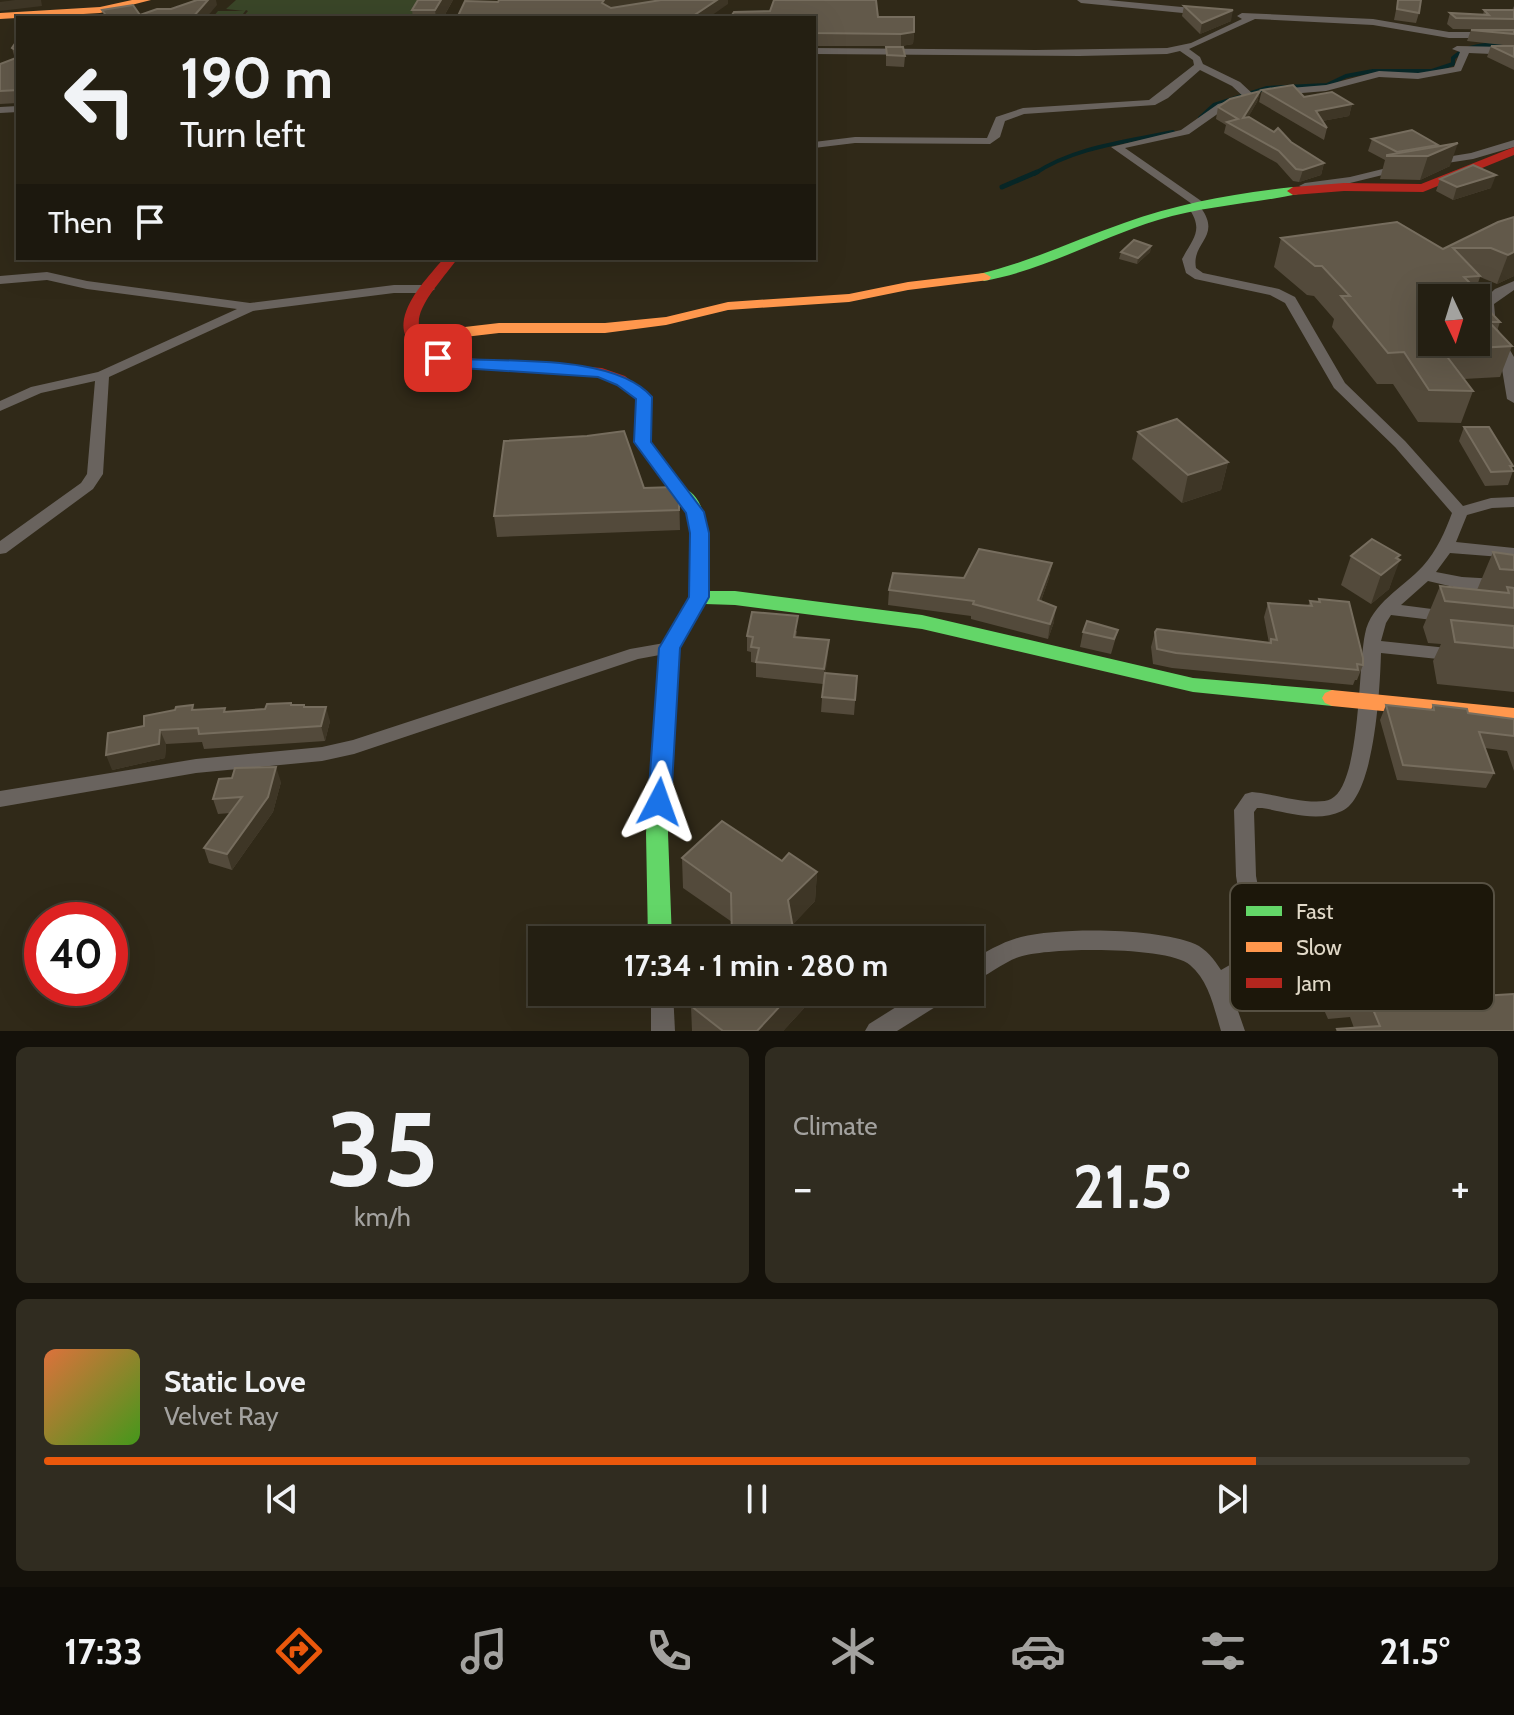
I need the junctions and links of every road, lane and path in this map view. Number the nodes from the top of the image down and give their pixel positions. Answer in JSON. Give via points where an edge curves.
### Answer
{"nodes":[{"id":1,"x":146,"y":0,"type":"edge"},
{"id":2,"x":1081,"y":0,"type":"edge"},
{"id":3,"x":1208,"y":13,"type":"edge"},
{"id":4,"x":1223,"y":14,"type":"edge"},
{"id":5,"x":0,"y":16,"type":"edge"},
{"id":6,"x":1253,"y":17,"type":"junction"},
{"id":7,"x":1449,"y":35,"type":"junction"},
{"id":8,"x":1514,"y":35,"type":"edge"},
{"id":9,"x":1183,"y":49,"type":"junction"},
{"id":10,"x":1462,"y":50,"type":"junction"},
{"id":11,"x":816,"y":51,"type":"edge"},
{"id":12,"x":1514,"y":52,"type":"edge"},
{"id":13,"x":1199,"y":66,"type":"junction"},
{"id":14,"x":1247,"y":95,"type":"junction"},
{"id":15,"x":1514,"y":143,"type":"edge"},
{"id":16,"x":816,"y":145,"type":"edge"},
{"id":17,"x":1514,"y":151,"type":"edge"},
{"id":18,"x":1292,"y":189,"type":"junction"},
{"id":19,"x":1197,"y":206,"type":"junction"},
{"id":20,"x":450,"y":260,"type":"edge"},
{"id":21,"x":0,"y":280,"type":"edge"},
{"id":22,"x":1514,"y":285,"type":"edge"},
{"id":23,"x":429,"y":289,"type":"junction"},
{"id":24,"x":250,"y":307,"type":"junction"},
{"id":25,"x":413,"y":338,"type":"junction"},
{"id":26,"x":102,"y":375,"type":"junction"},
{"id":27,"x":1514,"y":399,"type":"edge"},
{"id":28,"x":0,"y":407,"type":"edge"},
{"id":29,"x":1514,"y":502,"type":"edge"},
{"id":30,"x":1460,"y":512,"type":"junction"},
{"id":31,"x":1448,"y":547,"type":"junction"},
{"id":32,"x":0,"y":549,"type":"edge"},
{"id":33,"x":1514,"y":553,"type":"edge"},
{"id":34,"x":1425,"y":575,"type":"junction"},
{"id":35,"x":1514,"y":586,"type":"edge"},
{"id":36,"x":699,"y":597,"type":"junction"},
{"id":37,"x":1386,"y":609,"type":"junction"},
{"id":38,"x":1471,"y":618,"type":"edge"},
{"id":39,"x":1373,"y":646,"type":"junction"},
{"id":40,"x":670,"y":648,"type":"junction"},
{"id":41,"x":1483,"y":657,"type":"edge"},
{"id":42,"x":1369,"y":701,"type":"junction"},
{"id":43,"x":1514,"y":716,"type":"edge"},
{"id":44,"x":0,"y":799,"type":"edge"},
{"id":45,"x":1247,"y":883,"type":"edge"},
{"id":46,"x":660,"y":926,"type":"edge"},
{"id":47,"x":984,"y":965,"type":"edge"},
{"id":48,"x":1230,"y":976,"type":"edge"},
{"id":49,"x":1218,"y":983,"type":"junction"},
{"id":50,"x":662,"y":1006,"type":"edge"},
{"id":51,"x":917,"y":1006,"type":"edge"},
{"id":52,"x":663,"y":1031,"type":"edge"},
{"id":53,"x":877,"y":1031,"type":"edge"},
{"id":54,"x":1233,"y":1031,"type":"edge"}],
"edges":[{"from":1,"to":5,"type":"street","via":[[82,12]]},
{"from":2,"to":3,"type":"street"},
{"from":4,"to":6,"type":"street"},
{"from":6,"to":7,"type":"street","via":[[1373,22]]},
{"from":6,"to":9,"type":"street"},
{"from":7,"to":8,"type":"street"},
{"from":7,"to":10,"type":"street"},
{"from":9,"to":11,"type":"street"},
{"from":9,"to":13,"type":"street"},
{"from":10,"to":12,"type":"street"},
{"from":10,"to":14,"type":"street","via":[[1458,69],[1379,74],[1326,88]]},
{"from":13,"to":14,"type":"street"},
{"from":13,"to":16,"type":"street","via":[[1151,103],[1023,111],[1000,119],[990,141]]},
{"from":14,"to":19,"type":"street","via":[[1185,132],[1116,147]]},
{"from":15,"to":18,"type":"street","via":[[1473,156]]},
{"from":17,"to":18,"type":"street","via":[[1423,188]]},
{"from":18,"to":19,"type":"street"},
{"from":19,"to":25,"type":"street","via":[[990,276],[849,298],[728,306],[605,328],[499,328]]},
{"from":19,"to":30,"type":"street","via":[[1204,230],[1188,259],[1190,270],[1290,300],[1339,385]]},
{"from":20,"to":23,"type":"street"},
{"from":21,"to":24,"type":"street","via":[[47,276]]},
{"from":22,"to":27,"type":"street","via":[[1487,303],[1489,326],[1507,357]]},
{"from":23,"to":24,"type":"street"},
{"from":23,"to":25,"type":"street","via":[[413,320]]},
{"from":24,"to":26,"type":"street"},
{"from":25,"to":36,"type":"street","via":[[423,352],[461,363],[601,372],[644,397],[642,442],[695,512]]},
{"from":26,"to":28,"type":"street","via":[[55,384]]},
{"from":26,"to":32,"type":"street","via":[[95,474],[87,486]]},
{"from":29,"to":30,"type":"street"},
{"from":30,"to":31,"type":"street"},
{"from":31,"to":33,"type":"street"},
{"from":31,"to":34,"type":"street"},
{"from":34,"to":35,"type":"street"},
{"from":34,"to":37,"type":"street"},
{"from":36,"to":40,"type":"street"},
{"from":36,"to":42,"type":"street","via":[[922,622],[1193,685]]},
{"from":37,"to":38,"type":"street"},
{"from":37,"to":39,"type":"street","via":[[1376,625]]},
{"from":39,"to":41,"type":"street"},
{"from":39,"to":42,"type":"street"},
{"from":40,"to":44,"type":"street","via":[[636,653],[354,747],[196,766]]},
{"from":40,"to":46,"type":"street","via":[[657,833]]},
{"from":42,"to":43,"type":"street"},
{"from":42,"to":45,"type":"street","via":[[1353,786],[1339,804],[1320,809],[1252,800],[1244,810]]},
{"from":47,"to":49,"type":"street","via":[[1020,946],[1050,941],[1168,945],[1191,952]]},
{"from":48,"to":49,"type":"street"},
{"from":49,"to":54,"type":"street"},
{"from":50,"to":52,"type":"street"},
{"from":51,"to":53,"type":"street"}]}
